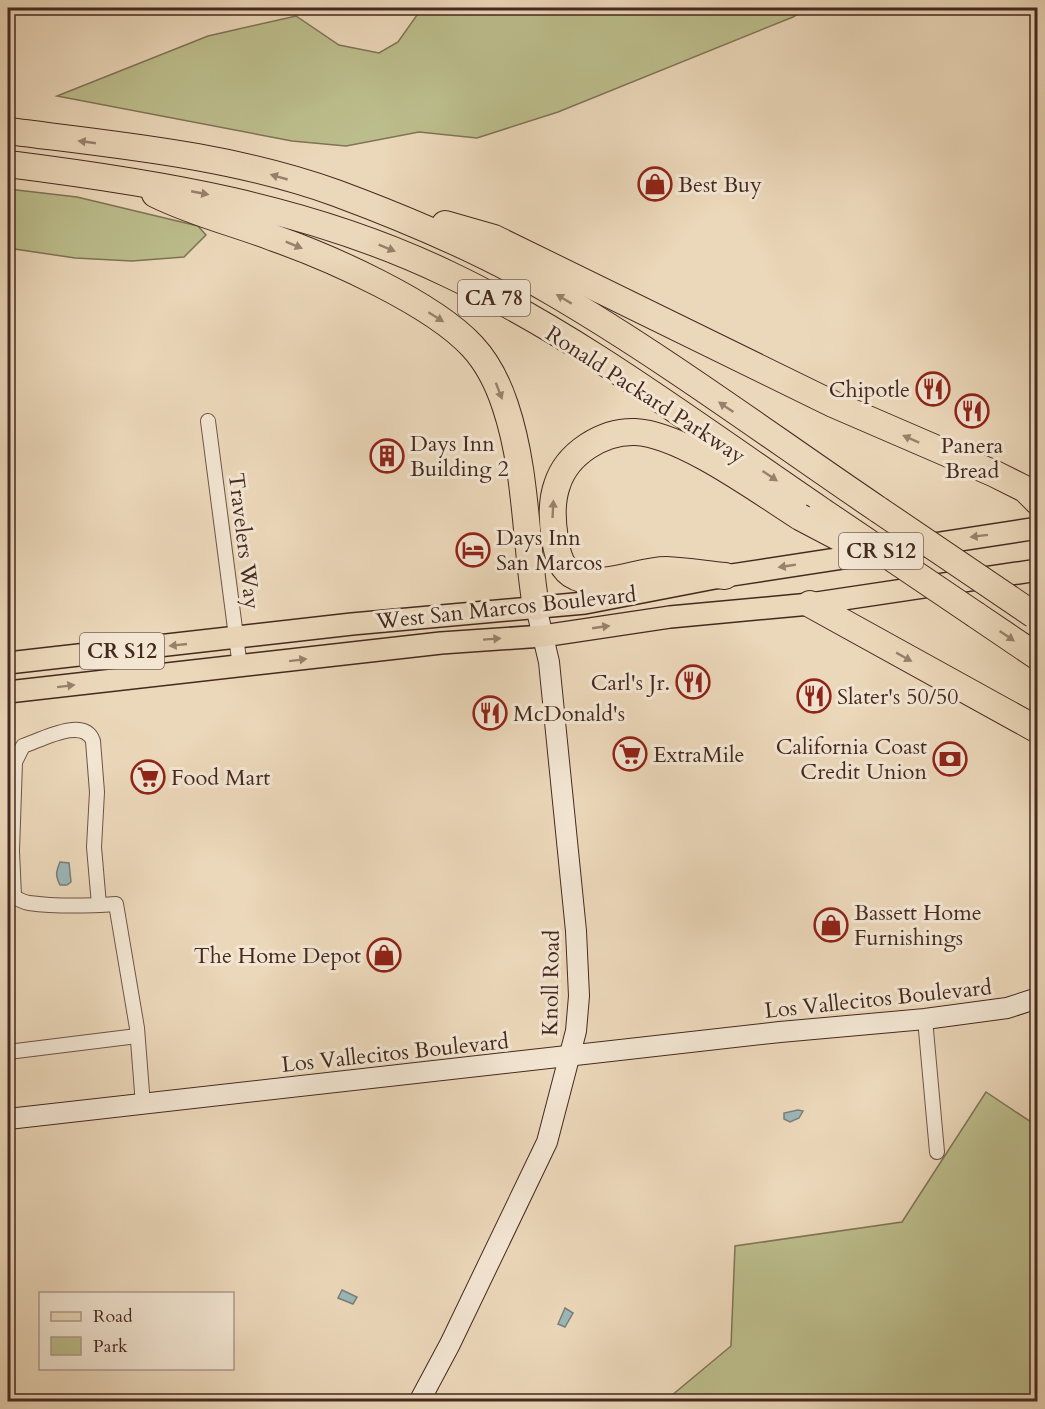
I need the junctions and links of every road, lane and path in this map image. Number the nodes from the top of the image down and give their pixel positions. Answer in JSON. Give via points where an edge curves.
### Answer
{"nodes":[{"id":1,"x":8,"y":131,"type":"edge"},
{"id":2,"x":8,"y":164,"type":"edge"},
{"id":3,"x":122,"y":178,"type":"junction"},
{"id":4,"x":335,"y":193,"type":"junction"},
{"id":5,"x":208,"y":421,"type":"dead end"},
{"id":6,"x":1038,"y":502,"type":"edge"},
{"id":7,"x":811,"y":514,"type":"junction"},
{"id":8,"x":1038,"y":528,"type":"edge"},
{"id":9,"x":1038,"y":570,"type":"edge"},
{"id":10,"x":725,"y":576,"type":"junction"},
{"id":11,"x":810,"y":604,"type":"junction"},
{"id":12,"x":536,"y":607,"type":"junction"},
{"id":13,"x":452,"y":614,"type":"junction"},
{"id":14,"x":1036,"y":616,"type":"edge"},
{"id":15,"x":543,"y":636,"type":"junction"},
{"id":16,"x":236,"y":638,"type":"junction"},
{"id":17,"x":401,"y":648,"type":"junction"},
{"id":18,"x":1038,"y":657,"type":"edge"},
{"id":19,"x":8,"y":663,"type":"edge"},
{"id":20,"x":240,"y":667,"type":"junction"},
{"id":21,"x":8,"y":692,"type":"edge"},
{"id":22,"x":1038,"y":730,"type":"edge"},
{"id":23,"x":11,"y":896,"type":"edge"},
{"id":24,"x":99,"y":905,"type":"junction"},
{"id":25,"x":1038,"y":998,"type":"edge"},
{"id":26,"x":925,"y":1020,"type":"junction"},
{"id":27,"x":137,"y":1036,"type":"junction"},
{"id":28,"x":8,"y":1052,"type":"edge"},
{"id":29,"x":571,"y":1057,"type":"junction"},
{"id":30,"x":143,"y":1105,"type":"junction"},
{"id":31,"x":8,"y":1119,"type":"edge"},
{"id":32,"x":937,"y":1152,"type":"dead end"},
{"id":33,"x":419,"y":1401,"type":"edge"}],
"edges":[{"from":4,"to":1,"type":"highway","name":"Ronald Packard Parkway","number":"CA 78","one_way":true,"via":[[190,156]]},
{"from":2,"to":3,"type":"highway","name":"Ronald Packard Parkway","number":"CA 78"},
{"from":3,"to":7,"type":"highway","name":"Ronald Packard Parkway","number":"CA 78","one_way":true,"via":[[284,213],[373,242],[448,274],[578,347]]},
{"from":3,"to":12,"type":"highway","one_way":true,"via":[[177,205],[275,238],[373,281],[452,327],[473,347],[493,374],[516,444]]},
{"from":6,"to":4,"type":"highway","one_way":true,"via":[[1025,489],[1005,479],[833,404],[494,238]]},
{"from":14,"to":4,"type":"highway","name":"Ronald Packard Parkway","number":"CA 78","one_way":true,"bridge":true,"via":[[550,291],[485,256]]},
{"from":5,"to":16,"type":"street","name":"Travelers Way"},
{"from":10,"to":7,"type":"highway","one_way":true,"via":[[664,570],[594,581],[575,577],[558,558],[552,513],[558,481],[582,450],[597,440],[635,432],[674,442]]},
{"from":7,"to":18,"type":"highway","name":"Ronald Packard Parkway","number":"CA 78","one_way":true,"bridge":true,"via":[[917,575]]},
{"from":8,"to":10,"type":"main road","name":"West San Marcos Boulevard","number":"CR S12","one_way":true},
{"from":9,"to":11,"type":"main road","name":"West San Marcos Boulevard","number":"CR S12"},
{"from":10,"to":12,"type":"main road","name":"West San Marcos Boulevard","number":"CR S12","via":[[585,603]]},
{"from":15,"to":11,"type":"main road","name":"West San Marcos Boulevard","number":"CR S12","one_way":true,"via":[[670,617]]},
{"from":11,"to":22,"type":"highway","one_way":true},
{"from":12,"to":13,"type":"main road","name":"West San Marcos Boulevard","number":"CR S12"},
{"from":12,"to":15,"type":"street","name":"Knoll Road"},
{"from":13,"to":16,"type":"main road","name":"West San Marcos Boulevard","number":"CR S12"},
{"from":13,"to":17,"type":"main road","via":[[447,627],[425,633]]},
{"from":17,"to":15,"type":"main road","name":"West San Marcos Boulevard","number":"CR S12","one_way":true},
{"from":15,"to":29,"type":"street","name":"Knoll Road","via":[[549,662],[576,931],[579,996]]},
{"from":16,"to":19,"type":"main road","name":"West San Marcos Boulevard","number":"CR S12","one_way":true},
{"from":16,"to":20,"type":"street","name":"Travelers Way"},
{"from":20,"to":17,"type":"main road","name":"West San Marcos Boulevard","number":"CR S12","one_way":true},
{"from":21,"to":20,"type":"main road","name":"West San Marcos Boulevard","number":"CR S12","one_way":true},
{"from":23,"to":24,"type":"street","via":[[27,903]]},
{"from":23,"to":24,"type":"street","via":[[15,762],[23,746],[72,730],[84,730],[93,741]]},
{"from":24,"to":27,"type":"street","via":[[116,904]]},
{"from":25,"to":26,"type":"street","name":"Los Vallecitos Boulevard","via":[[1007,1008]]},
{"from":26,"to":29,"type":"street","name":"Los Vallecitos Boulevard","via":[[780,1032]]},
{"from":26,"to":32,"type":"street"},
{"from":27,"to":28,"type":"street"},
{"from":27,"to":30,"type":"street"},
{"from":29,"to":30,"type":"street","name":"Los Vallecitos Boulevard"},
{"from":29,"to":33,"type":"street","name":"Knoll Road","via":[[547,1142]]},
{"from":30,"to":31,"type":"street","name":"Los Vallecitos Boulevard"}]}
